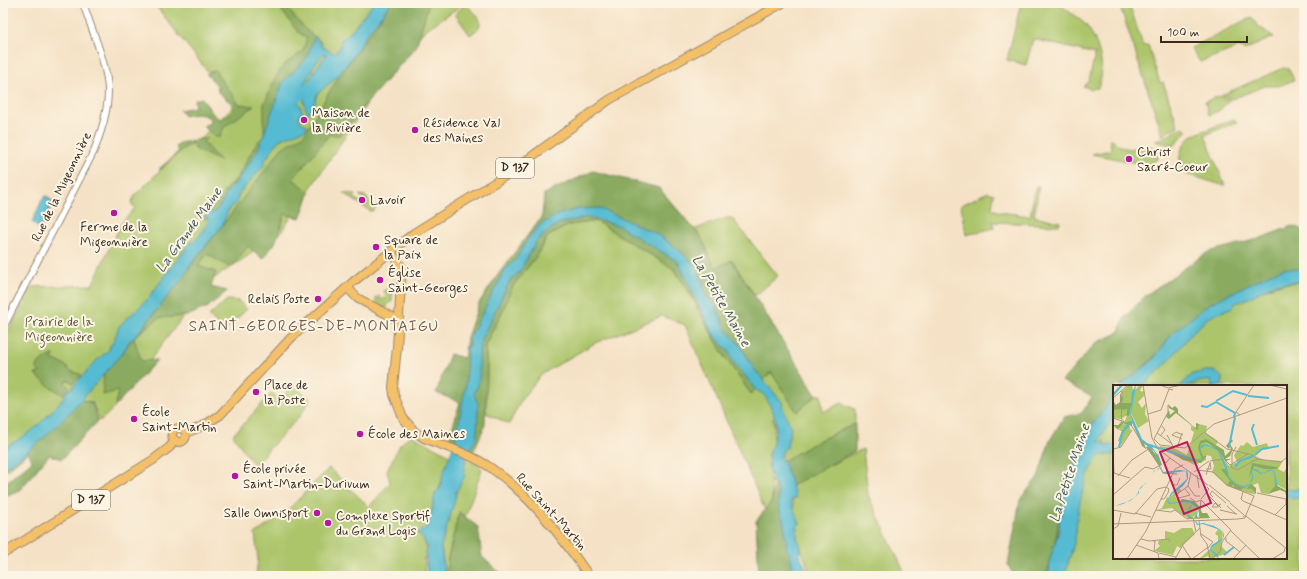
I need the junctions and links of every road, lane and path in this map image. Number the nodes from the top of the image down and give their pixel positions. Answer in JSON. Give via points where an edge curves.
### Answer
{"nodes":[{"id":1,"x":83,"y":3,"type":"edge"},
{"id":2,"x":783,"y":3,"type":"edge"},
{"id":3,"x":391,"y":251,"type":"junction"},
{"id":4,"x":347,"y":287,"type":"junction"},
{"id":5,"x":398,"y":320,"type":"junction"},
{"id":6,"x":3,"y":328,"type":"edge"},
{"id":7,"x":3,"y":554,"type":"edge"},
{"id":8,"x":589,"y":576,"type":"edge"}],
"edges":[{"from":1,"to":6,"type":"street","name":"Rue de la Migeonnière","via":[[107,80],[108,99],[103,125],[91,156]]},
{"from":2,"to":3,"type":"main road","number":"D 137","via":[[609,100],[505,176],[438,216]]},
{"from":3,"to":4,"type":"main road","number":"D 137"},
{"from":3,"to":5,"type":"main road","via":[[402,268]]},
{"from":4,"to":5,"type":"main road","via":[[357,298]]},
{"from":4,"to":7,"type":"main road","number":"D 137","via":[[291,338],[220,415],[186,433],[184,440],[175,440],[153,460]]},
{"from":5,"to":8,"type":"main road","name":"Rue Saint-Martin","via":[[393,387],[403,418],[415,432],[491,468],[526,498],[566,544]]}]}
